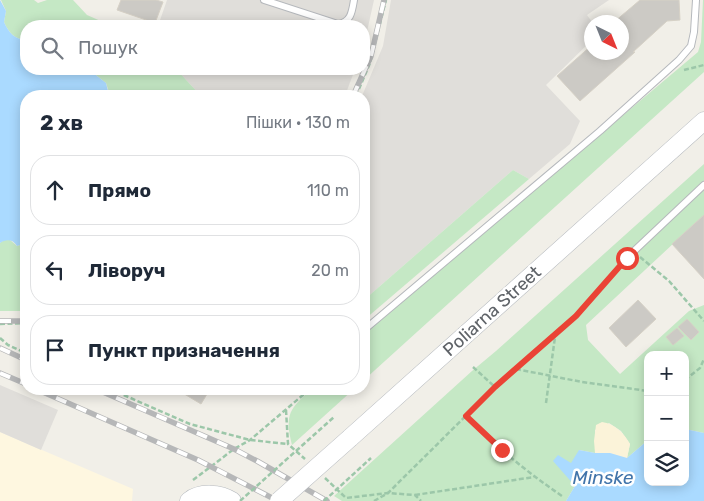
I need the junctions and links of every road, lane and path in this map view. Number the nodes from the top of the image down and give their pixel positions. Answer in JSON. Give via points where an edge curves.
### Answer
{"nodes":[{"id":1,"x":264,"y":0,"type":"edge"},
{"id":2,"x":354,"y":0,"type":"edge"},
{"id":3,"x":386,"y":0,"type":"edge"},
{"id":4,"x":696,"y":0,"type":"edge"},
{"id":5,"x":326,"y":20,"type":"edge"},
{"id":6,"x":348,"y":20,"type":"edge"},
{"id":7,"x":370,"y":63,"type":"edge"},
{"id":8,"x":365,"y":75,"type":"edge"},
{"id":9,"x":359,"y":90,"type":"edge"},
{"id":10,"x":704,"y":121,"type":"edge"},
{"id":11,"x":704,"y":186,"type":"edge"},
{"id":12,"x":634,"y":251,"type":"joint"},
{"id":13,"x":627,"y":258,"type":"dead end"},
{"id":14,"x":704,"y":321,"type":"edge"},
{"id":15,"x":20,"y":323,"type":"edge"},
{"id":16,"x":0,"y":324,"type":"edge"},
{"id":17,"x":370,"y":325,"type":"edge"},
{"id":18,"x":555,"y":335,"type":"junction"},
{"id":19,"x":0,"y":338,"type":"edge"},
{"id":20,"x":20,"y":350,"type":"edge"},
{"id":21,"x":704,"y":359,"type":"edge"},
{"id":22,"x":473,"y":367,"type":"dead end"},
{"id":23,"x":516,"y":369,"type":"junction"},
{"id":24,"x":549,"y":375,"type":"junction"},
{"id":25,"x":689,"y":377,"type":"edge"},
{"id":26,"x":495,"y":387,"type":"junction"},
{"id":27,"x":644,"y":390,"type":"edge"},
{"id":28,"x":124,"y":395,"type":"edge"},
{"id":29,"x":303,"y":395,"type":"edge"},
{"id":30,"x":546,"y":403,"type":"dead end"},
{"id":31,"x":466,"y":416,"type":"junction"},
{"id":32,"x":334,"y":417,"type":"dead end"},
{"id":33,"x":250,"y":440,"type":"junction"},
{"id":34,"x":288,"y":444,"type":"dead end"},
{"id":35,"x":371,"y":458,"type":"dead end"},
{"id":36,"x":534,"y":477,"type":"junction"},
{"id":37,"x":388,"y":493,"type":"junction"},
{"id":38,"x":190,"y":494,"type":"edge"},
{"id":39,"x":416,"y":496,"type":"junction"},
{"id":40,"x":562,"y":496,"type":"dead end"},
{"id":41,"x":232,"y":501,"type":"edge"},
{"id":42,"x":240,"y":501,"type":"edge"},
{"id":43,"x":279,"y":501,"type":"edge"},
{"id":44,"x":324,"y":501,"type":"edge"},
{"id":45,"x":374,"y":501,"type":"edge"},
{"id":46,"x":421,"y":501,"type":"edge"}],
"edges":[{"from":1,"to":5,"type":"lane"},
{"from":2,"to":6,"type":"lane"},
{"from":3,"to":7,"type":"path"},
{"from":4,"to":17,"type":"lane","via":[[692,46],[679,60]]},
{"from":8,"to":9,"type":"path"},
{"from":10,"to":43,"type":"main road","name":"Poliarna Street","bridge":true},
{"from":11,"to":12,"type":"lane"},
{"from":12,"to":14,"type":"path","via":[[668,281]]},
{"from":13,"to":18,"type":"path"},
{"from":15,"to":16,"type":"path"},
{"from":18,"to":23,"type":"path"},
{"from":18,"to":24,"type":"path"},
{"from":19,"to":20,"type":"path"},
{"from":21,"to":25,"type":"path","via":[[700,368]]},
{"from":22,"to":26,"type":"path"},
{"from":23,"to":24,"type":"path"},
{"from":23,"to":26,"type":"path"},
{"from":24,"to":27,"type":"path"},
{"from":24,"to":30,"type":"path"},
{"from":26,"to":31,"type":"path"},
{"from":28,"to":33,"type":"path","via":[[190,424]]},
{"from":29,"to":33,"type":"path"},
{"from":31,"to":36,"type":"path"},
{"from":31,"to":37,"type":"path"},
{"from":32,"to":42,"type":"path","bridge":true},
{"from":33,"to":34,"type":"path"},
{"from":33,"to":38,"type":"path","via":[[234,449]]},
{"from":35,"to":44,"type":"path","bridge":true},
{"from":36,"to":39,"type":"path"},
{"from":36,"to":40,"type":"path"},
{"from":37,"to":39,"type":"path"},
{"from":37,"to":45,"type":"path"},
{"from":38,"to":41,"type":"main road","via":[[217,495]]},
{"from":39,"to":46,"type":"path"}]}
